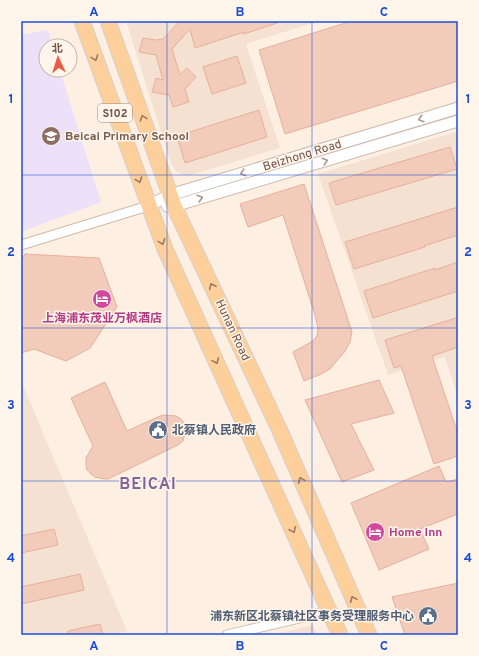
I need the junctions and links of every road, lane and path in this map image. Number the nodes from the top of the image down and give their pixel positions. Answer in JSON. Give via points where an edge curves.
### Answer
{"nodes":[{"id":1,"x":82,"y":21,"type":"edge"},
{"id":2,"x":108,"y":21,"type":"edge"},
{"id":3,"x":458,"y":108,"type":"edge"},
{"id":4,"x":458,"y":121,"type":"edge"},
{"id":5,"x":172,"y":200,"type":"junction"},
{"id":6,"x":148,"y":206,"type":"junction"},
{"id":7,"x":21,"y":245,"type":"edge"},
{"id":8,"x":329,"y":611,"type":"junction"},
{"id":9,"x":227,"y":635,"type":"edge"},
{"id":10,"x":340,"y":635,"type":"edge"},
{"id":11,"x":369,"y":635,"type":"edge"}],
"edges":[{"from":1,"to":6,"type":"main road","number":"S102","one_way":true},
{"from":5,"to":2,"type":"main road","name":"Hunan Road","number":"S102","one_way":true},
{"from":3,"to":5,"type":"street","name":"Beizhong Road","one_way":true},
{"from":5,"to":4,"type":"street","name":"Beizhong Road","one_way":true},
{"from":5,"to":6,"type":"street","name":"Beizhong Road"},
{"from":11,"to":5,"type":"main road","name":"Hunan Road","number":"S102","one_way":true,"via":[[280,431]]},
{"from":6,"to":7,"type":"street","name":"Beizhong Road"},
{"from":6,"to":8,"type":"main road","number":"S102","one_way":true,"via":[[168,256]]},
{"from":8,"to":9,"type":"street"},
{"from":8,"to":10,"type":"main road","number":"S102"}]}
